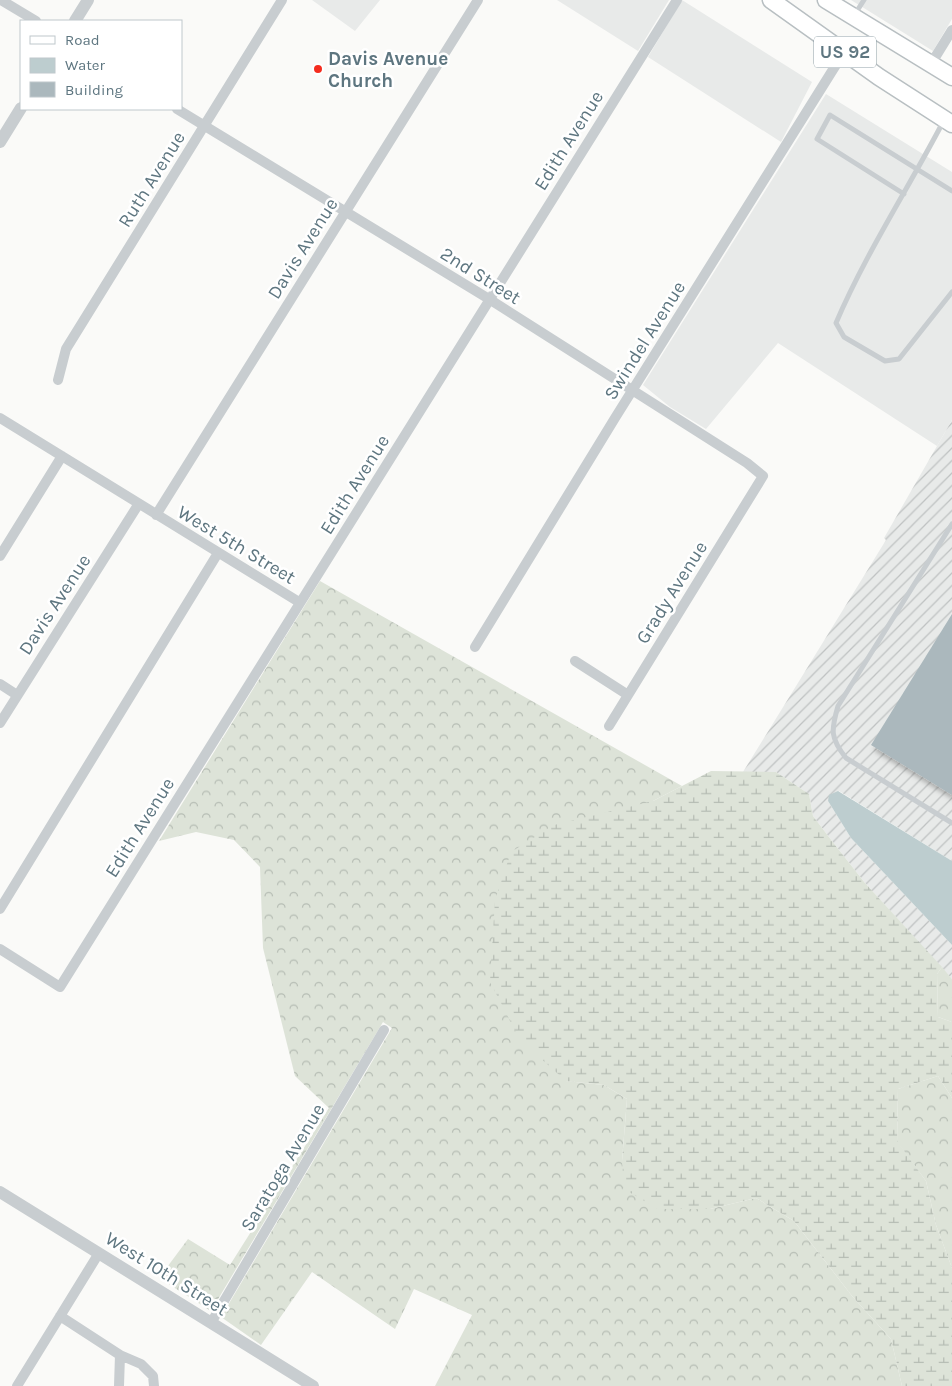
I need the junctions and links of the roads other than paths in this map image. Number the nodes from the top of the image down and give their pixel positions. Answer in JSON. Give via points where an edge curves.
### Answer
{"nodes":[{"id":1,"x":1,"y":0,"type":"edge"},
{"id":2,"x":88,"y":0,"type":"edge"},
{"id":3,"x":282,"y":0,"type":"edge"},
{"id":4,"x":478,"y":0,"type":"edge"},
{"id":5,"x":677,"y":0,"type":"edge"},
{"id":6,"x":771,"y":0,"type":"edge"},
{"id":7,"x":826,"y":0,"type":"edge"},
{"id":8,"x":864,"y":0,"type":"edge"},
{"id":9,"x":854,"y":17,"type":"junction"},
{"id":10,"x":34,"y":20,"type":"edge"},
{"id":11,"x":76,"y":20,"type":"edge"},
{"id":12,"x":952,"y":30,"type":"edge"},
{"id":13,"x":844,"y":52,"type":"junction"},
{"id":14,"x":932,"y":64,"type":"junction"},
{"id":15,"x":952,"y":77,"type":"edge"},
{"id":16,"x":20,"y":110,"type":"edge"},
{"id":17,"x":179,"y":110,"type":"edge"},
{"id":18,"x":948,"y":121,"type":"edge"},
{"id":19,"x":204,"y":126,"type":"junction"},
{"id":20,"x":0,"y":142,"type":"edge"},
{"id":21,"x":918,"y":170,"type":"junction"},
{"id":22,"x":952,"y":191,"type":"edge"},
{"id":23,"x":904,"y":194,"type":"junction"},
{"id":24,"x":347,"y":211,"type":"junction"},
{"id":25,"x":952,"y":292,"type":"edge"},
{"id":26,"x":489,"y":299,"type":"junction"},
{"id":27,"x":58,"y":380,"type":"dead end"},
{"id":28,"x":633,"y":391,"type":"junction"},
{"id":29,"x":0,"y":418,"type":"edge"},
{"id":30,"x":62,"y":456,"type":"junction"},
{"id":31,"x":763,"y":476,"type":"joint"},
{"id":32,"x":138,"y":505,"type":"junction"},
{"id":33,"x":156,"y":515,"type":"junction"},
{"id":34,"x":952,"y":524,"type":"edge"},
{"id":35,"x":218,"y":553,"type":"junction"},
{"id":36,"x":0,"y":556,"type":"edge"},
{"id":37,"x":299,"y":602,"type":"junction"},
{"id":38,"x":475,"y":647,"type":"dead end"},
{"id":39,"x":574,"y":661,"type":"dead end"},
{"id":40,"x":0,"y":684,"type":"edge"},
{"id":41,"x":17,"y":694,"type":"junction"},
{"id":42,"x":628,"y":695,"type":"junction"},
{"id":43,"x":0,"y":723,"type":"edge"},
{"id":44,"x":609,"y":726,"type":"dead end"},
{"id":45,"x":952,"y":823,"type":"edge"},
{"id":46,"x":0,"y":908,"type":"edge"},
{"id":47,"x":0,"y":949,"type":"edge"},
{"id":48,"x":384,"y":1030,"type":"dead end"},
{"id":49,"x":0,"y":1192,"type":"edge"},
{"id":50,"x":99,"y":1253,"type":"junction"},
{"id":51,"x":60,"y":1316,"type":"junction"},
{"id":52,"x":211,"y":1322,"type":"junction"},
{"id":53,"x":120,"y":1355,"type":"junction"},
{"id":54,"x":305,"y":1384,"type":"edge"},
{"id":55,"x":17,"y":1386,"type":"edge"},
{"id":56,"x":119,"y":1386,"type":"edge"},
{"id":57,"x":154,"y":1386,"type":"edge"}],
"edges":[{"from":1,"to":10,"type":"street"},
{"from":2,"to":11,"type":"street"},
{"from":3,"to":19,"type":"street","name":"Ruth Avenue"},
{"from":4,"to":24,"type":"street","name":"Davis Avenue"},
{"from":5,"to":26,"type":"street","name":"Edith Avenue"},
{"from":6,"to":13,"type":"main road","number":"US 92"},
{"from":7,"to":9,"type":"main road","number":"US 92"},
{"from":8,"to":9,"type":"lane"},
{"from":9,"to":14,"type":"main road","number":"US 92"},
{"from":12,"to":14,"type":"street"},
{"from":13,"to":18,"type":"main road","number":"US 92"},
{"from":13,"to":28,"type":"street","name":"Swindel Avenue"},
{"from":14,"to":15,"type":"main road","number":"US 92"},
{"from":16,"to":20,"type":"street"},
{"from":17,"to":19,"type":"street","name":"2nd Street"},
{"from":18,"to":21,"type":"lane"},
{"from":19,"to":24,"type":"street","name":"2nd Street"},
{"from":19,"to":27,"type":"street","name":"Ruth Avenue","via":[[66,349]]},
{"from":21,"to":22,"type":"lane"},
{"from":21,"to":23,"type":"lane"},
{"from":21,"to":23,"type":"lane","via":[[830,115],[817,139]]},
{"from":23,"to":25,"type":"lane","via":[[853,283],[836,323],[844,337],[885,361],[899,359]]},
{"from":24,"to":26,"type":"street","name":"2nd Street"},
{"from":24,"to":33,"type":"street","name":"Davis Avenue"},
{"from":26,"to":28,"type":"street","name":"2nd Street"},
{"from":26,"to":37,"type":"street","name":"Edith Avenue"},
{"from":28,"to":31,"type":"street","name":"2nd Street"},
{"from":28,"to":38,"type":"street","name":"Swindel Avenue"},
{"from":29,"to":30,"type":"street"},
{"from":30,"to":32,"type":"street"},
{"from":30,"to":36,"type":"street"},
{"from":31,"to":42,"type":"street","name":"Grady Avenue"},
{"from":32,"to":33,"type":"street","name":"West 5th Street"},
{"from":32,"to":41,"type":"street","name":"Davis Avenue"},
{"from":33,"to":35,"type":"street","name":"West 5th Street"},
{"from":34,"to":45,"type":"lane","via":[[838,706],[832,726],[834,744],[846,758]]},
{"from":35,"to":37,"type":"street","name":"West 5th Street"},
{"from":35,"to":46,"type":"street"},
{"from":37,"to":47,"type":"street","name":"Edith Avenue","via":[[60,987]]},
{"from":39,"to":42,"type":"street"},
{"from":40,"to":41,"type":"street"},
{"from":41,"to":43,"type":"street","name":"Davis Avenue"},
{"from":42,"to":44,"type":"street","name":"Grady Avenue"},
{"from":48,"to":52,"type":"street","name":"Saratoga Avenue"},
{"from":49,"to":50,"type":"street","name":"West 10th Street"},
{"from":50,"to":51,"type":"street"},
{"from":50,"to":52,"type":"street","name":"West 10th Street"},
{"from":51,"to":53,"type":"street"},
{"from":51,"to":55,"type":"street"},
{"from":52,"to":54,"type":"street","name":"West 10th Street"},
{"from":53,"to":56,"type":"street"},
{"from":53,"to":57,"type":"street","via":[[141,1364],[153,1376]]}]}
